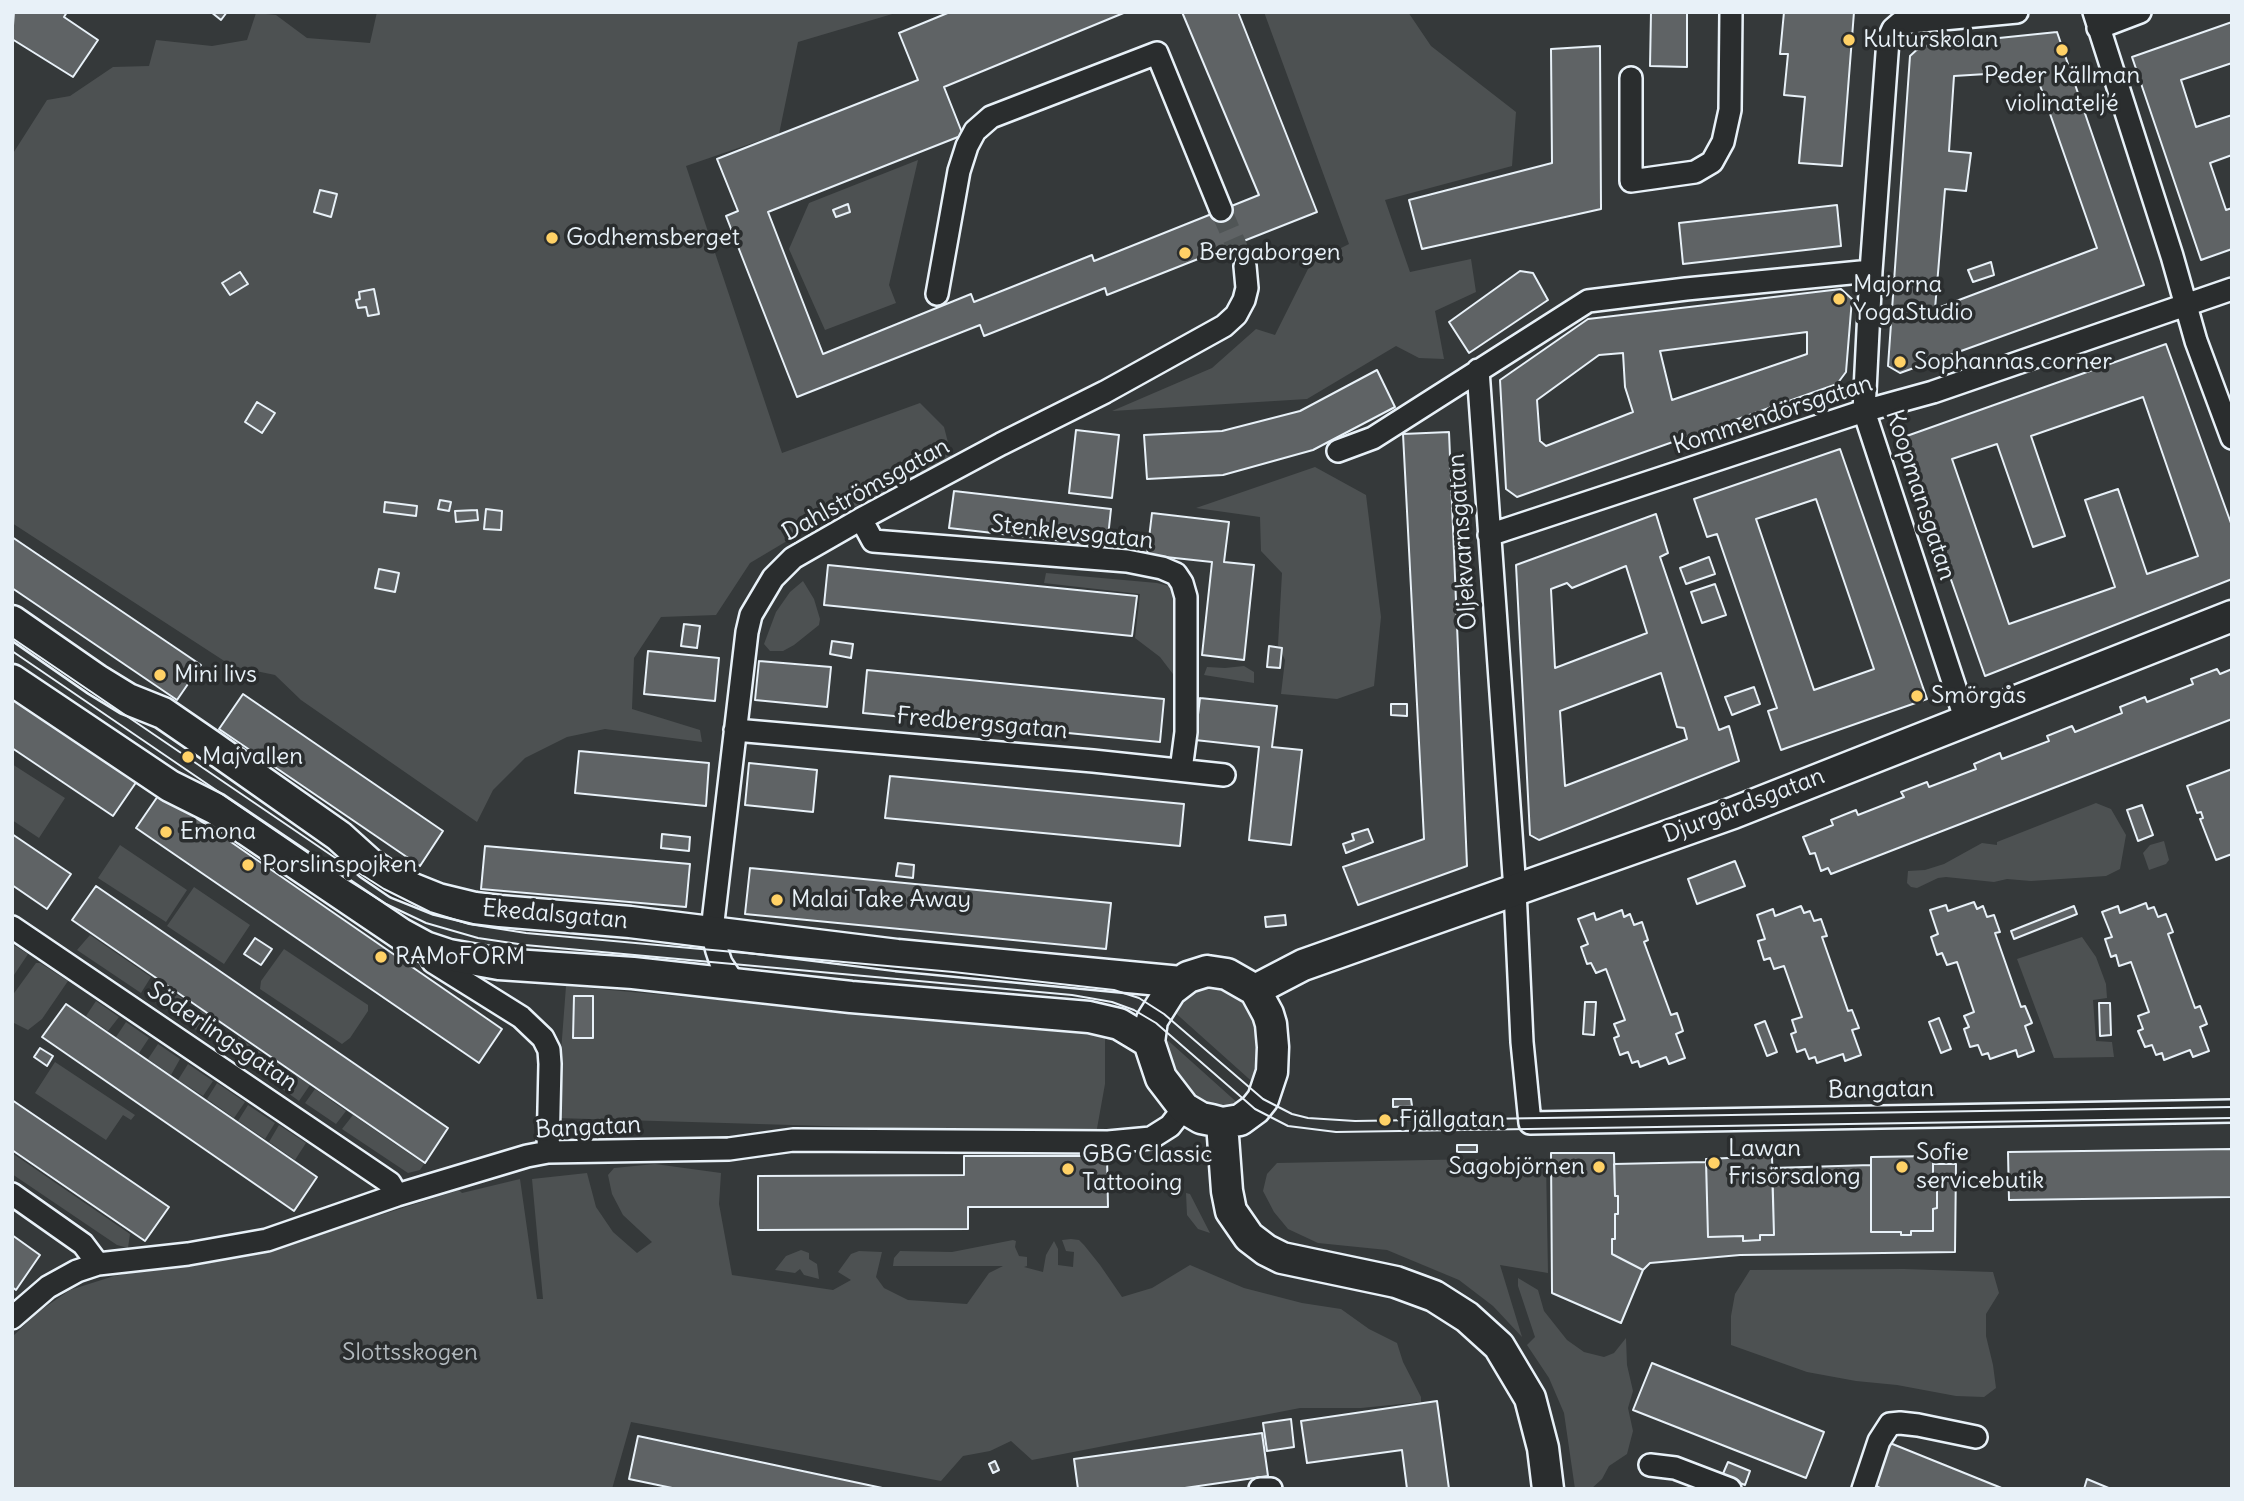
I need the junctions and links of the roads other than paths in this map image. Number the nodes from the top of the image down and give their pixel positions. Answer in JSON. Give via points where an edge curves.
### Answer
{"nodes":[{"id":1,"x":1731,"y":12,"type":"edge"},
{"id":2,"x":2017,"y":12,"type":"edge"},
{"id":3,"x":2140,"y":12,"type":"edge"},
{"id":4,"x":2096,"y":20,"type":"edge"},
{"id":5,"x":1631,"y":78,"type":"dead end"},
{"id":6,"x":1221,"y":210,"type":"tunnel mouth"},
{"id":7,"x":1245,"y":266,"type":"tunnel mouth"},
{"id":8,"x":1871,"y":271,"type":"junction"},
{"id":9,"x":2232,"y":289,"type":"edge"},
{"id":10,"x":937,"y":294,"type":"dead end"},
{"id":11,"x":2187,"y":304,"type":"junction"},
{"id":12,"x":1478,"y":370,"type":"junction"},
{"id":13,"x":1864,"y":411,"type":"junction"},
{"id":14,"x":2232,"y":438,"type":"edge"},
{"id":15,"x":1338,"y":451,"type":"dead end"},
{"id":16,"x":861,"y":519,"type":"junction"},
{"id":17,"x":1489,"y":535,"type":"junction"},
{"id":18,"x":2232,"y":616,"type":"edge"},
{"id":19,"x":12,"y":621,"type":"edge"},
{"id":20,"x":12,"y":680,"type":"edge"},
{"id":21,"x":1966,"y":721,"type":"junction"},
{"id":22,"x":735,"y":730,"type":"junction"},
{"id":23,"x":1181,"y":770,"type":"junction"},
{"id":24,"x":1224,"y":775,"type":"dead end"},
{"id":25,"x":1515,"y":890,"type":"junction"},
{"id":26,"x":12,"y":927,"type":"edge"},
{"id":27,"x":712,"y":932,"type":"junction"},
{"id":28,"x":425,"y":947,"type":"junction"},
{"id":29,"x":1181,"y":982,"type":"junction"},
{"id":30,"x":734,"y":983,"type":"junction"},
{"id":31,"x":1255,"y":990,"type":"junction"},
{"id":32,"x":1149,"y":1042,"type":"junction"},
{"id":33,"x":1184,"y":1108,"type":"junction"},
{"id":34,"x":2232,"y":1111,"type":"edge"},
{"id":35,"x":1222,"y":1123,"type":"junction"},
{"id":36,"x":1530,"y":1123,"type":"joint"},
{"id":37,"x":548,"y":1152,"type":"junction"},
{"id":38,"x":12,"y":1194,"type":"edge"},
{"id":39,"x":397,"y":1195,"type":"junction"},
{"id":40,"x":98,"y":1264,"type":"junction"},
{"id":41,"x":12,"y":1318,"type":"edge"},
{"id":42,"x":1976,"y":1437,"type":"dead end"},
{"id":43,"x":1650,"y":1465,"type":"dead end"},
{"id":44,"x":1260,"y":1489,"type":"edge"},
{"id":45,"x":1271,"y":1489,"type":"edge"},
{"id":46,"x":1548,"y":1489,"type":"edge"},
{"id":47,"x":1730,"y":1489,"type":"edge"},
{"id":48,"x":1863,"y":1489,"type":"edge"}],
"edges":[{"from":1,"to":5,"type":"street","via":[[1730,110],[1723,142],[1712,162],[1695,172],[1631,181]]},
{"from":2,"to":8,"type":"street","name":"Koopmansgatan","via":[[1900,23],[1893,29],[1888,40]]},
{"from":3,"to":4,"type":"street"},
{"from":4,"to":11,"type":"street"},
{"from":6,"to":10,"type":"street","via":[[1157,53],[991,117],[975,131],[959,171]]},
{"from":7,"to":16,"type":"street","name":"Dahlströmsgatan","via":[[1244,300],[1224,326]]},
{"from":8,"to":12,"type":"street","via":[[1588,302]]},
{"from":8,"to":13,"type":"street","name":"Koopmansgatan"},
{"from":9,"to":11,"type":"street","name":"Kommendörsgatan"},
{"from":11,"to":13,"type":"street","name":"Kommendörsgatan","via":[[1933,393]]},
{"from":11,"to":14,"type":"street"},
{"from":12,"to":15,"type":"street","via":[[1373,438]]},
{"from":12,"to":17,"type":"street","name":"Oljekvarnsgatan"},
{"from":13,"to":17,"type":"street","name":"Kommendörsgatan"},
{"from":13,"to":21,"type":"street","name":"Koopmansgatan"},
{"from":16,"to":22,"type":"street","name":"Dahlströmsgatan","via":[[793,558],[764,592],[747,632]]},
{"from":16,"to":23,"type":"street","name":"Stenklevsgatan","via":[[873,541],[1127,561],[1176,574],[1186,597],[1186,733]]},
{"from":17,"to":25,"type":"street","name":"Oljekvarnsgatan"},
{"from":18,"to":21,"type":"street","name":"Djurgårdsgatan"},
{"from":19,"to":27,"type":"street","name":"Ekedalsgatan","via":[[128,699],[163,713],[398,883],[475,908]]},
{"from":20,"to":28,"type":"street"},
{"from":21,"to":25,"type":"street","name":"Djurgårdsgatan","via":[[1733,813]]},
{"from":22,"to":23,"type":"street","name":"Fredbergsgatan"},
{"from":22,"to":27,"type":"street","name":"Dahlströmsgatan"},
{"from":23,"to":24,"type":"street","name":"Fredbergsgatan"},
{"from":25,"to":31,"type":"street","name":"Djurgårdsgatan","via":[[1303,965]]},
{"from":25,"to":36,"type":"street","name":"Oljekvarnsgatan"},
{"from":26,"to":39,"type":"street","name":"Söderlingsgatan","via":[[390,1183]]},
{"from":27,"to":29,"type":"street","name":"Ekedalsgatan"},
{"from":27,"to":30,"type":"street","name":"Dahlströmsgatan","via":[[721,963]]},
{"from":28,"to":30,"type":"street","via":[[499,964]]},
{"from":28,"to":37,"type":"street","via":[[433,962],[521,1017],[543,1038],[550,1064]]},
{"from":29,"to":31,"type":"street","via":[[1215,971]]},
{"from":29,"to":32,"type":"street","via":[[1157,1009]]},
{"from":30,"to":32,"type":"street","via":[[1089,1017],[1119,1024]]},
{"from":31,"to":35,"type":"street","via":[[1269,1014],[1272,1072],[1255,1108],[1240,1121]]},
{"from":32,"to":33,"type":"street","via":[[1161,1078]]},
{"from":33,"to":35,"type":"street"},
{"from":33,"to":37,"type":"street","name":"Bangatan","via":[[1170,1126],[1151,1138],[1108,1142],[793,1140],[729,1149]]},
{"from":34,"to":36,"type":"street","name":"Bangatan"},
{"from":35,"to":46,"type":"street","via":[[1231,1211],[1249,1237],[1266,1251],[1416,1288],[1467,1317],[1499,1346],[1530,1398]]},
{"from":37,"to":39,"type":"street","name":"Bangatan"},
{"from":38,"to":40,"type":"street","via":[[83,1244]]},
{"from":39,"to":40,"type":"street","name":"Bangatan","via":[[267,1240]]},
{"from":40,"to":41,"type":"street","name":"Bangatan","via":[[58,1281]]},
{"from":42,"to":48,"type":"street","via":[[1891,1424],[1879,1441]]},
{"from":43,"to":47,"type":"street","via":[[1675,1468]]},
{"from":44,"to":45,"type":"street"}]}
